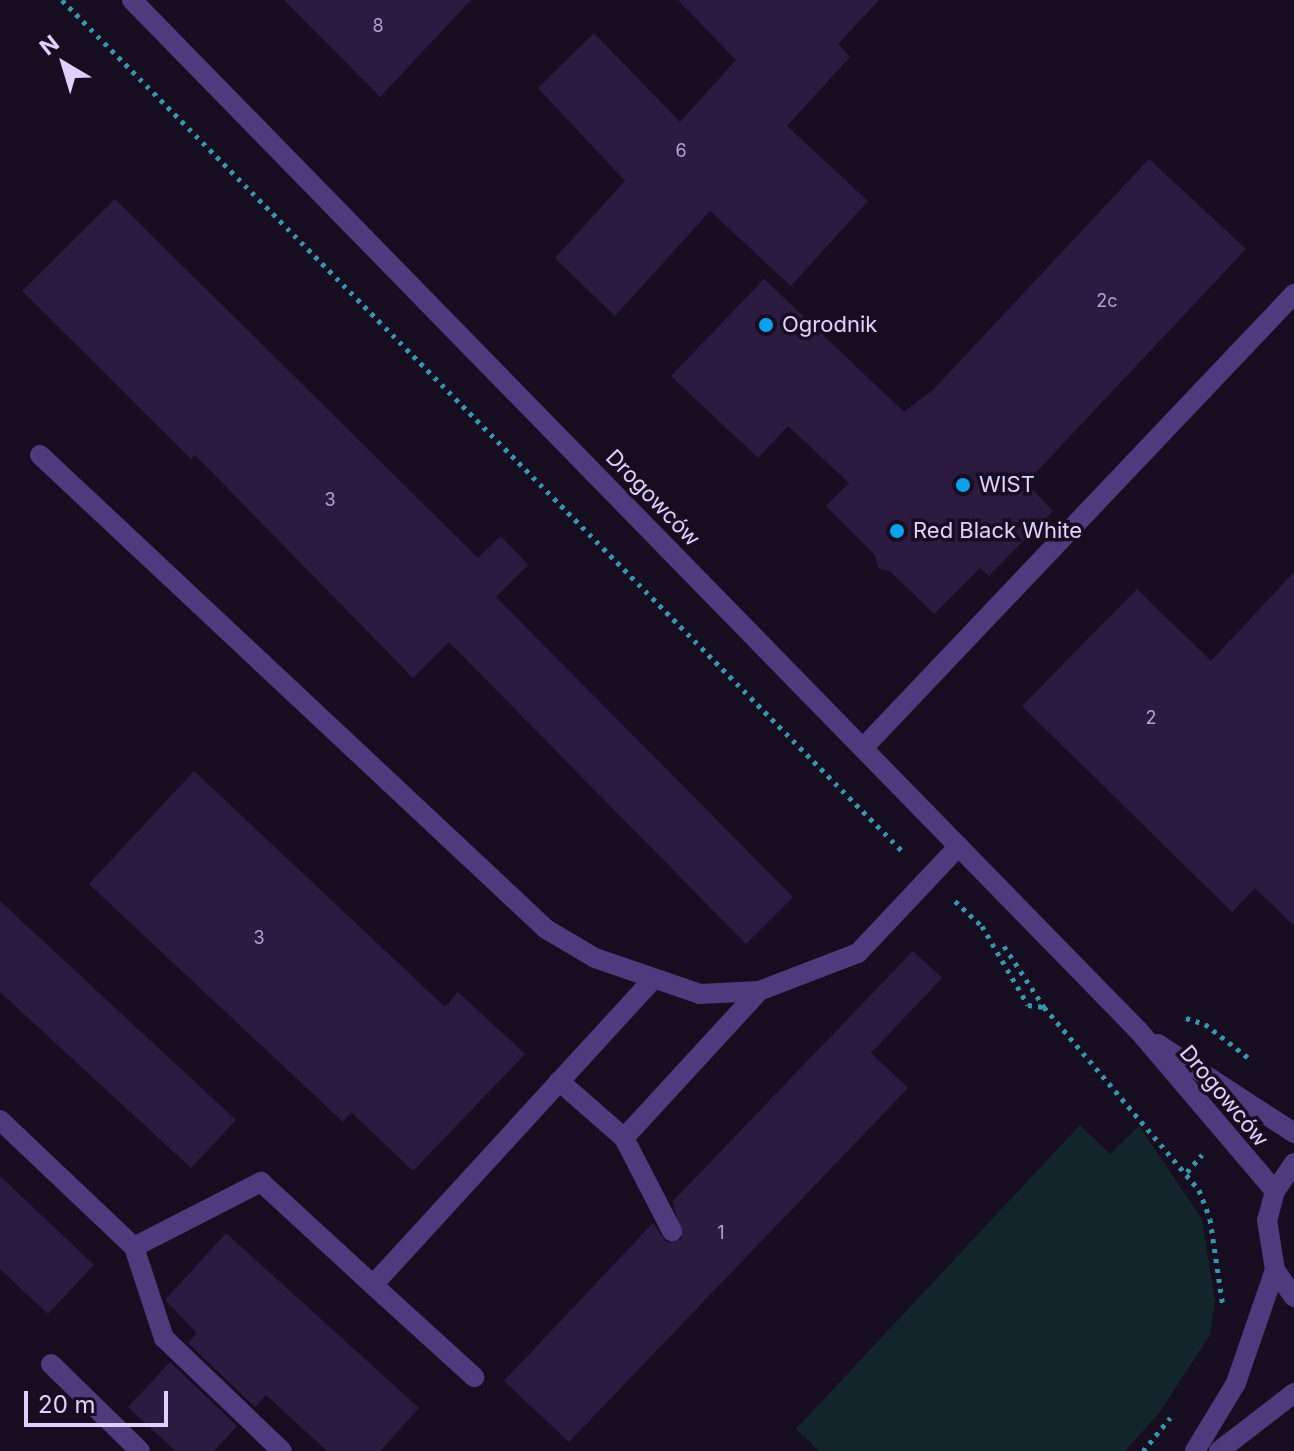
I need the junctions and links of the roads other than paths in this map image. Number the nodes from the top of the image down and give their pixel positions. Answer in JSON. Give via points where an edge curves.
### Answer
{"nodes":[{"id":1,"x":132,"y":0,"type":"edge"},
{"id":2,"x":1294,"y":294,"type":"edge"},
{"id":3,"x":40,"y":455,"type":"dead end"},
{"id":4,"x":864,"y":747,"type":"junction"},
{"id":5,"x":959,"y":846,"type":"junction"},
{"id":6,"x":653,"y":979,"type":"junction"},
{"id":7,"x":759,"y":991,"type":"junction"},
{"id":8,"x":1138,"y":1030,"type":"junction"},
{"id":9,"x":559,"y":1081,"type":"junction"},
{"id":10,"x":0,"y":1120,"type":"edge"},
{"id":11,"x":1294,"y":1133,"type":"edge"},
{"id":12,"x":624,"y":1138,"type":"junction"},
{"id":13,"x":1294,"y":1163,"type":"edge"},
{"id":14,"x":1275,"y":1191,"type":"junction"},
{"id":15,"x":672,"y":1231,"type":"dead end"},
{"id":16,"x":134,"y":1247,"type":"junction"},
{"id":17,"x":1275,"y":1270,"type":"junction"},
{"id":18,"x":373,"y":1285,"type":"junction"},
{"id":19,"x":1294,"y":1297,"type":"edge"},
{"id":20,"x":51,"y":1364,"type":"dead end"},
{"id":21,"x":474,"y":1377,"type":"dead end"},
{"id":22,"x":1294,"y":1393,"type":"edge"},
{"id":23,"x":140,"y":1451,"type":"edge"},
{"id":24,"x":282,"y":1451,"type":"edge"},
{"id":25,"x":1195,"y":1451,"type":"edge"},
{"id":26,"x":1219,"y":1451,"type":"edge"}],
"edges":[{"from":1,"to":4,"type":"street","name":"Drogowców"},
{"from":2,"to":4,"type":"street"},
{"from":3,"to":6,"type":"street","via":[[546,929],[595,958]]},
{"from":4,"to":5,"type":"street","name":"Drogowców"},
{"from":5,"to":7,"type":"street","via":[[858,953]]},
{"from":5,"to":8,"type":"street","name":"Drogowców"},
{"from":6,"to":7,"type":"street","via":[[700,994]]},
{"from":6,"to":9,"type":"street"},
{"from":7,"to":12,"type":"street"},
{"from":8,"to":11,"type":"street","name":"Drogowców"},
{"from":8,"to":14,"type":"street","name":"Drogowców"},
{"from":9,"to":12,"type":"street"},
{"from":9,"to":18,"type":"street"},
{"from":10,"to":16,"type":"street"},
{"from":12,"to":15,"type":"street"},
{"from":13,"to":14,"type":"street"},
{"from":14,"to":17,"type":"street","via":[[1267,1231]]},
{"from":16,"to":18,"type":"street","via":[[261,1182]]},
{"from":16,"to":24,"type":"street","via":[[164,1338]]},
{"from":17,"to":19,"type":"street"},
{"from":17,"to":25,"type":"street","via":[[1236,1383]]},
{"from":18,"to":21,"type":"street"},
{"from":20,"to":23,"type":"street"},
{"from":22,"to":26,"type":"street"}]}
